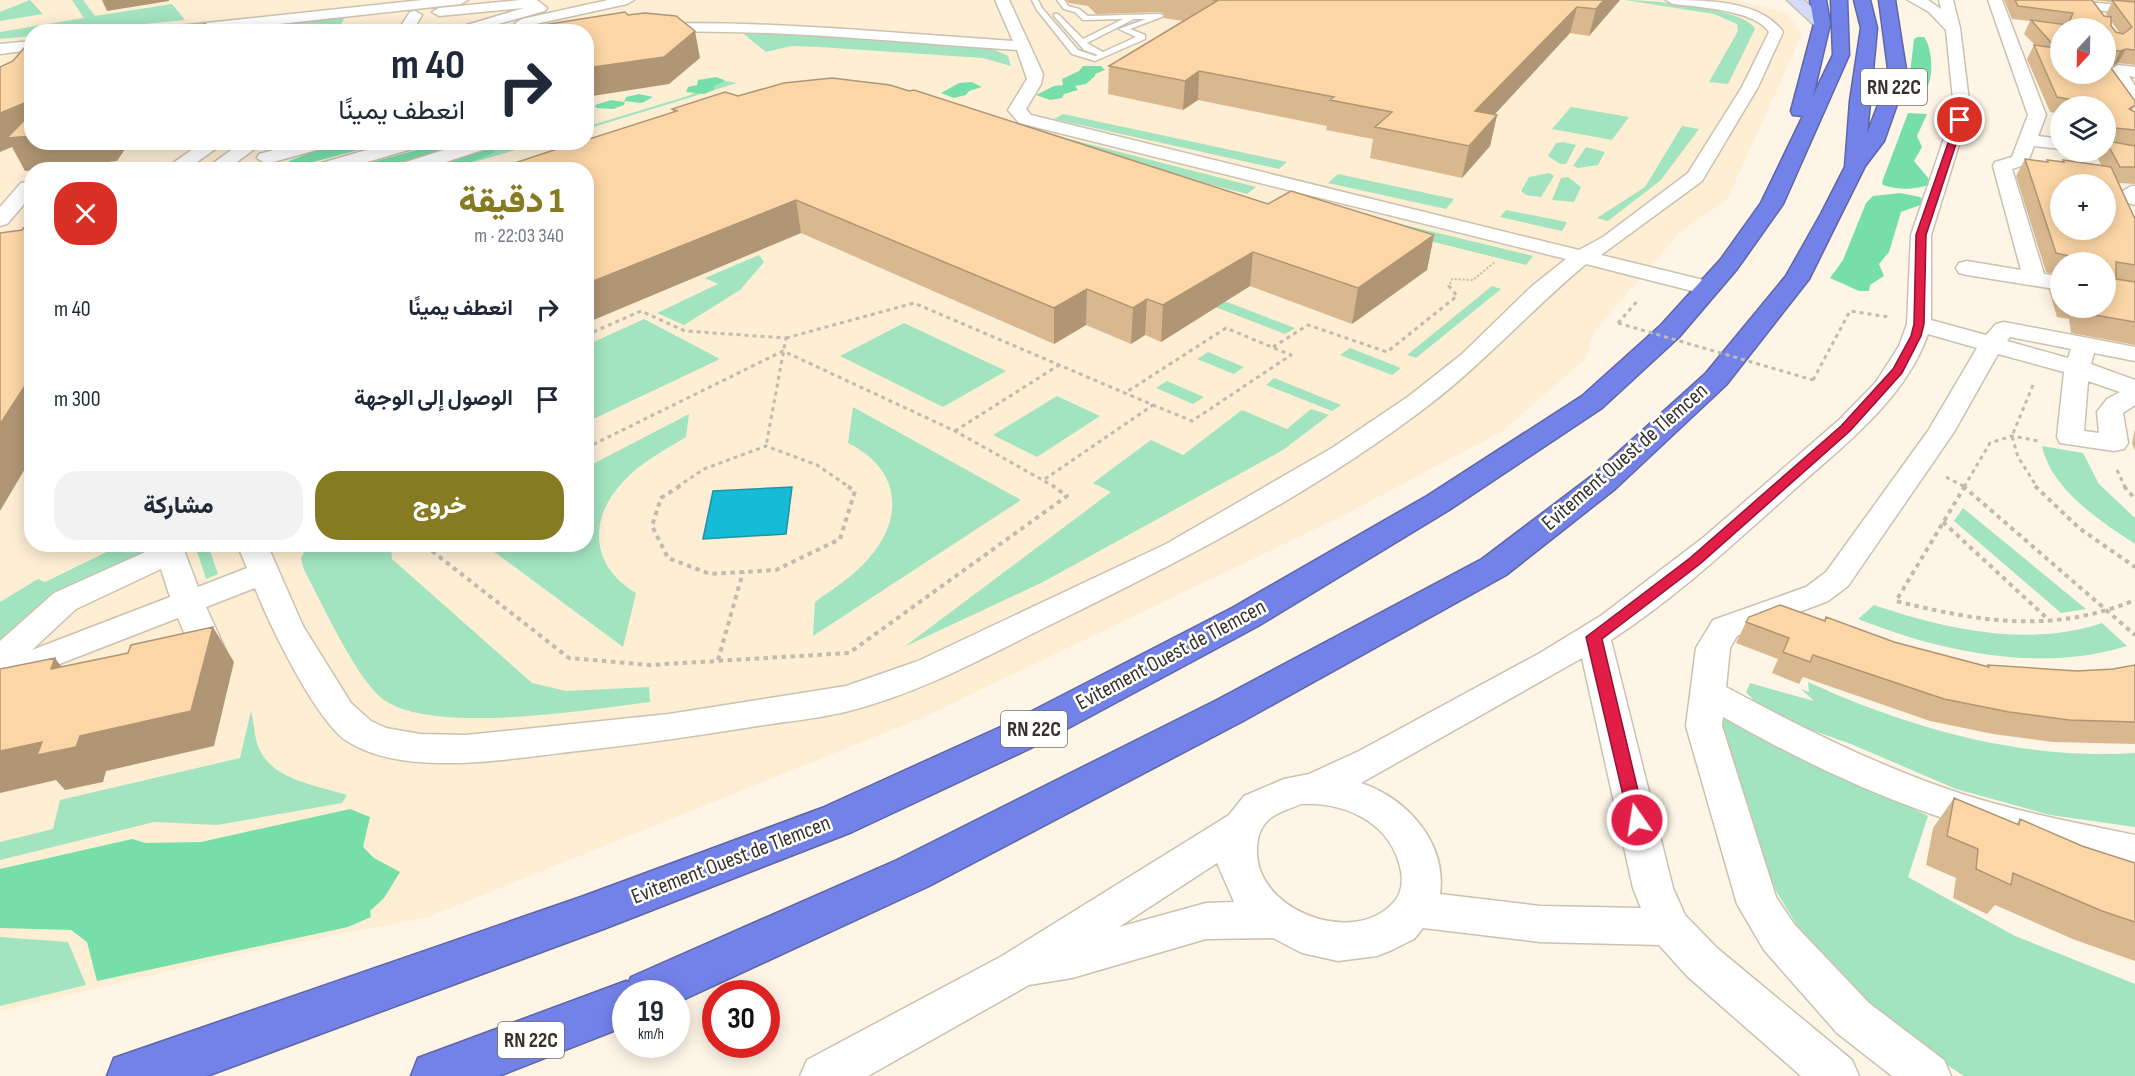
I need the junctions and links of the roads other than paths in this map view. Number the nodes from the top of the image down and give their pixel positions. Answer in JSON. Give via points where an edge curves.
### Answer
{"nodes":[{"id":1,"x":627,"y":0,"type":"edge"},
{"id":2,"x":1002,"y":0,"type":"edge"},
{"id":3,"x":1035,"y":0,"type":"edge"},
{"id":4,"x":1060,"y":0,"type":"edge"},
{"id":5,"x":1673,"y":0,"type":"edge"},
{"id":6,"x":1795,"y":0,"type":"edge"},
{"id":7,"x":1818,"y":0,"type":"edge"},
{"id":8,"x":1839,"y":0,"type":"edge"},
{"id":9,"x":1862,"y":0,"type":"edge"},
{"id":10,"x":1915,"y":0,"type":"edge"},
{"id":11,"x":1995,"y":0,"type":"edge"},
{"id":12,"x":316,"y":1,"type":"edge"},
{"id":13,"x":1888,"y":3,"type":"edge"},
{"id":14,"x":2064,"y":3,"type":"edge"},
{"id":15,"x":459,"y":5,"type":"edge"},
{"id":16,"x":2090,"y":6,"type":"junction"},
{"id":17,"x":1942,"y":7,"type":"edge"},
{"id":18,"x":220,"y":8,"type":"dead end"},
{"id":19,"x":291,"y":8,"type":"junction"},
{"id":20,"x":362,"y":8,"type":"edge"},
{"id":21,"x":481,"y":8,"type":"junction"},
{"id":22,"x":1066,"y":8,"type":"junction"},
{"id":23,"x":1050,"y":9,"type":"dead end"},
{"id":24,"x":2135,"y":10,"type":"edge"},
{"id":25,"x":435,"y":13,"type":"junction"},
{"id":26,"x":415,"y":15,"type":"junction"},
{"id":27,"x":1118,"y":16,"type":"junction"},
{"id":28,"x":1131,"y":18,"type":"junction"},
{"id":29,"x":2099,"y":18,"type":"edge"},
{"id":30,"x":1089,"y":19,"type":"junction"},
{"id":31,"x":227,"y":24,"type":"edge"},
{"id":32,"x":409,"y":24,"type":"edge"},
{"id":33,"x":427,"y":24,"type":"edge"},
{"id":34,"x":446,"y":24,"type":"edge"},
{"id":35,"x":468,"y":24,"type":"edge"},
{"id":36,"x":502,"y":24,"type":"edge"},
{"id":37,"x":517,"y":24,"type":"edge"},
{"id":38,"x":1078,"y":24,"type":"junction"},
{"id":39,"x":1822,"y":24,"type":"junction"},
{"id":40,"x":2004,"y":27,"type":"junction"},
{"id":41,"x":1069,"y":29,"type":"junction"},
{"id":42,"x":2027,"y":29,"type":"dead end"},
{"id":43,"x":594,"y":31,"type":"edge"},
{"id":44,"x":1123,"y":31,"type":"junction"},
{"id":45,"x":1132,"y":33,"type":"junction"},
{"id":46,"x":1082,"y":43,"type":"junction"},
{"id":47,"x":24,"y":46,"type":"edge"},
{"id":48,"x":1022,"y":46,"type":"junction"},
{"id":49,"x":0,"y":49,"type":"edge"},
{"id":50,"x":1096,"y":52,"type":"junction"},
{"id":51,"x":1106,"y":55,"type":"junction"},
{"id":52,"x":2135,"y":72,"type":"edge"},
{"id":53,"x":2135,"y":100,"type":"edge"},
{"id":54,"x":2030,"y":140,"type":"junction"},
{"id":55,"x":2050,"y":143,"type":"edge"},
{"id":56,"x":203,"y":150,"type":"edge"},
{"id":57,"x":243,"y":150,"type":"edge"},
{"id":58,"x":281,"y":150,"type":"edge"},
{"id":59,"x":301,"y":150,"type":"edge"},
{"id":60,"x":388,"y":150,"type":"edge"},
{"id":61,"x":464,"y":150,"type":"edge"},
{"id":62,"x":1794,"y":158,"type":"junction"},
{"id":63,"x":185,"y":162,"type":"edge"},
{"id":64,"x":225,"y":162,"type":"edge"},
{"id":65,"x":262,"y":162,"type":"edge"},
{"id":66,"x":265,"y":162,"type":"edge"},
{"id":67,"x":346,"y":162,"type":"edge"},
{"id":68,"x":425,"y":162,"type":"edge"},
{"id":69,"x":1855,"y":167,"type":"junction"},
{"id":70,"x":2135,"y":192,"type":"edge"},
{"id":71,"x":2135,"y":199,"type":"edge"},
{"id":72,"x":1574,"y":264,"type":"junction"},
{"id":73,"x":1967,"y":268,"type":"dead end"},
{"id":74,"x":2034,"y":278,"type":"junction"},
{"id":75,"x":2050,"y":281,"type":"edge"},
{"id":76,"x":1708,"y":288,"type":"junction"},
{"id":77,"x":1919,"y":324,"type":"junction"},
{"id":78,"x":1998,"y":337,"type":"junction"},
{"id":79,"x":2086,"y":353,"type":"edge"},
{"id":80,"x":2135,"y":382,"type":"edge"},
{"id":81,"x":2135,"y":389,"type":"edge"},
{"id":82,"x":2135,"y":395,"type":"edge"},
{"id":83,"x":255,"y":552,"type":"edge"},
{"id":84,"x":264,"y":573,"type":"junction"},
{"id":85,"x":188,"y":602,"type":"junction"},
{"id":86,"x":1594,"y":637,"type":"junction"},
{"id":87,"x":162,"y":655,"type":"edge"},
{"id":88,"x":4,"y":675,"type":"edge"},
{"id":89,"x":76,"y":678,"type":"edge"},
{"id":90,"x":1708,"y":693,"type":"junction"},
{"id":91,"x":1366,"y":766,"type":"junction"},
{"id":92,"x":1313,"y":788,"type":"junction"},
{"id":93,"x":1390,"y":816,"type":"junction"},
{"id":94,"x":1240,"y":827,"type":"junction"},
{"id":95,"x":2135,"y":851,"type":"edge"},
{"id":96,"x":1414,"y":909,"type":"junction"},
{"id":97,"x":1275,"y":920,"type":"junction"},
{"id":98,"x":1669,"y":927,"type":"junction"},
{"id":99,"x":1017,"y":970,"type":"junction"},
{"id":100,"x":677,"y":980,"type":"edge"},
{"id":101,"x":612,"y":1008,"type":"edge"},
{"id":102,"x":132,"y":1076,"type":"edge"},
{"id":103,"x":436,"y":1076,"type":"edge"},
{"id":104,"x":822,"y":1076,"type":"edge"},
{"id":105,"x":1836,"y":1076,"type":"edge"},
{"id":106,"x":1928,"y":1076,"type":"edge"}],
"edges":[{"from":1,"to":37,"type":"street"},
{"from":2,"to":48,"type":"street"},
{"from":3,"to":51,"type":"lane","via":[[1075,52],[1095,59]]},
{"from":4,"to":22,"type":"lane"},
{"from":5,"to":72,"type":"street","via":[[1759,16],[1775,28],[1775,39],[1695,177]]},
{"from":6,"to":39,"type":"main road"},
{"from":7,"to":39,"type":"highway","number":"RN 22C"},
{"from":8,"to":62,"type":"highway","name":"Evitement Ouest de Tlemcen","number":"RN 22C","via":[[1840,55]]},
{"from":9,"to":69,"type":"highway","name":"Evitement Ouest de Tlemcen","number":"RN 22C","via":[[1869,28],[1868,53],[1859,101]]},
{"from":10,"to":17,"type":"street"},
{"from":11,"to":40,"type":"street"},
{"from":12,"to":19,"type":"street","via":[[288,5]]},
{"from":13,"to":17,"type":"street"},
{"from":13,"to":69,"type":"highway","number":"RN 22C","via":[[1898,76],[1874,141]]},
{"from":14,"to":16,"type":"street"},
{"from":15,"to":20,"type":"street"},
{"from":15,"to":21,"type":"street"},
{"from":15,"to":25,"type":"street"},
{"from":15,"to":34,"type":"street"},
{"from":16,"to":24,"type":"street"},
{"from":16,"to":29,"type":"street"},
{"from":17,"to":77,"type":"street","via":[[1962,109],[1921,235]]},
{"from":18,"to":19,"type":"street","via":[[225,16]]},
{"from":19,"to":20,"type":"street"},
{"from":20,"to":26,"type":"street","via":[[389,21]]},
{"from":20,"to":31,"type":"street"},
{"from":21,"to":35,"type":"street"},
{"from":21,"to":36,"type":"street","via":[[515,8]]},
{"from":22,"to":30,"type":"lane"},
{"from":22,"to":38,"type":"lane"},
{"from":23,"to":41,"type":"lane"},
{"from":25,"to":26,"type":"street"},
{"from":25,"to":33,"type":"street"},
{"from":26,"to":32,"type":"street"},
{"from":27,"to":28,"type":"lane"},
{"from":27,"to":30,"type":"lane"},
{"from":27,"to":46,"type":"lane"},
{"from":28,"to":44,"type":"lane","via":[[1160,16]]},
{"from":28,"to":46,"type":"lane"},
{"from":30,"to":38,"type":"lane"},
{"from":38,"to":41,"type":"lane"},
{"from":39,"to":62,"type":"highway","number":"RN 22C","via":[[1801,106]]},
{"from":40,"to":42,"type":"street"},
{"from":40,"to":54,"type":"street","via":[[2037,115]]},
{"from":41,"to":46,"type":"lane"},
{"from":43,"to":48,"type":"street","via":[[717,26]]},
{"from":44,"to":45,"type":"lane"},
{"from":44,"to":46,"type":"lane"},
{"from":45,"to":50,"type":"lane"},
{"from":45,"to":51,"type":"lane","via":[[1142,37]]},
{"from":46,"to":50,"type":"lane"},
{"from":47,"to":49,"type":"street"},
{"from":48,"to":72,"type":"street","via":[[1035,80],[1017,110],[1039,124]]},
{"from":50,"to":51,"type":"lane"},
{"from":52,"to":53,"type":"street","via":[[2118,70]]},
{"from":54,"to":55,"type":"street"},
{"from":54,"to":74,"type":"street","via":[[2020,160],[2002,166]]},
{"from":56,"to":63,"type":"street"},
{"from":57,"to":64,"type":"street"},
{"from":58,"to":65,"type":"street"},
{"from":59,"to":66,"type":"street"},
{"from":60,"to":67,"type":"street"},
{"from":61,"to":68,"type":"street"},
{"from":62,"to":76,"type":"highway","name":"Evitement Ouest de Tlemcen","number":"RN 22C","via":[[1752,235]]},
{"from":69,"to":100,"type":"highway","name":"Evitement Ouest de Tlemcen","number":"RN 22C","via":[[1797,279],[1716,379],[1604,482],[1494,567],[1229,711],[913,873]]},
{"from":70,"to":71,"type":"street","via":[[2131,192]]},
{"from":72,"to":76,"type":"street"},
{"from":72,"to":84,"type":"street","via":[[1539,292],[1471,359],[1342,454],[1177,551],[930,670],[847,699],[669,727],[466,749],[420,748],[380,741],[358,732],[339,712],[287,627]]},
{"from":73,"to":74,"type":"street"},
{"from":74,"to":75,"type":"street"},
{"from":76,"to":102,"type":"highway","name":"Evitement Ouest de Tlemcen","number":"RN 22C","via":[[1670,331],[1592,402],[1438,503],[1245,617],[1019,736],[826,824],[557,926]]},
{"from":77,"to":78,"type":"street"},
{"from":77,"to":86,"type":"street","via":[[1898,370],[1845,428],[1678,576]]},
{"from":78,"to":79,"type":"street"},
{"from":78,"to":90,"type":"street","via":[[1956,409],[1837,579],[1817,594],[1725,628],[1713,648]]},
{"from":79,"to":80,"type":"street"},
{"from":79,"to":81,"type":"street"},
{"from":79,"to":82,"type":"street","via":[[2070,437],[2114,443],[2110,412]]},
{"from":83,"to":84,"type":"street"},
{"from":84,"to":85,"type":"street"},
{"from":85,"to":87,"type":"street","via":[[209,651]]},
{"from":85,"to":88,"type":"street"},
{"from":85,"to":88,"type":"street","via":[[39,625]]},
{"from":86,"to":91,"type":"street"},
{"from":86,"to":98,"type":"street","via":[[1653,888]]},
{"from":88,"to":89,"type":"street"},
{"from":90,"to":95,"type":"street","via":[[1772,729],[1897,785],[2013,824]]},
{"from":90,"to":106,"type":"street","via":[[1704,726],[1758,904],[1779,937],[1853,1018]]},
{"from":91,"to":92,"type":"street"},
{"from":91,"to":93,"type":"street"},
{"from":92,"to":93,"type":"street","via":[[1346,792]]},
{"from":92,"to":94,"type":"street","via":[[1268,798]]},
{"from":93,"to":96,"type":"street","via":[[1418,853],[1422,882]]},
{"from":94,"to":97,"type":"street","via":[[1234,854],[1237,868],[1250,896]]},
{"from":94,"to":99,"type":"street"},
{"from":96,"to":97,"type":"street","via":[[1385,933],[1344,943],[1308,937]]},
{"from":96,"to":98,"type":"street","via":[[1540,924]]},
{"from":97,"to":99,"type":"street","via":[[1206,921],[1072,959]]},
{"from":98,"to":105,"type":"street","via":[[1702,962]]},
{"from":99,"to":104,"type":"street"},
{"from":101,"to":103,"type":"highway","number":"RN 22C"}]}
